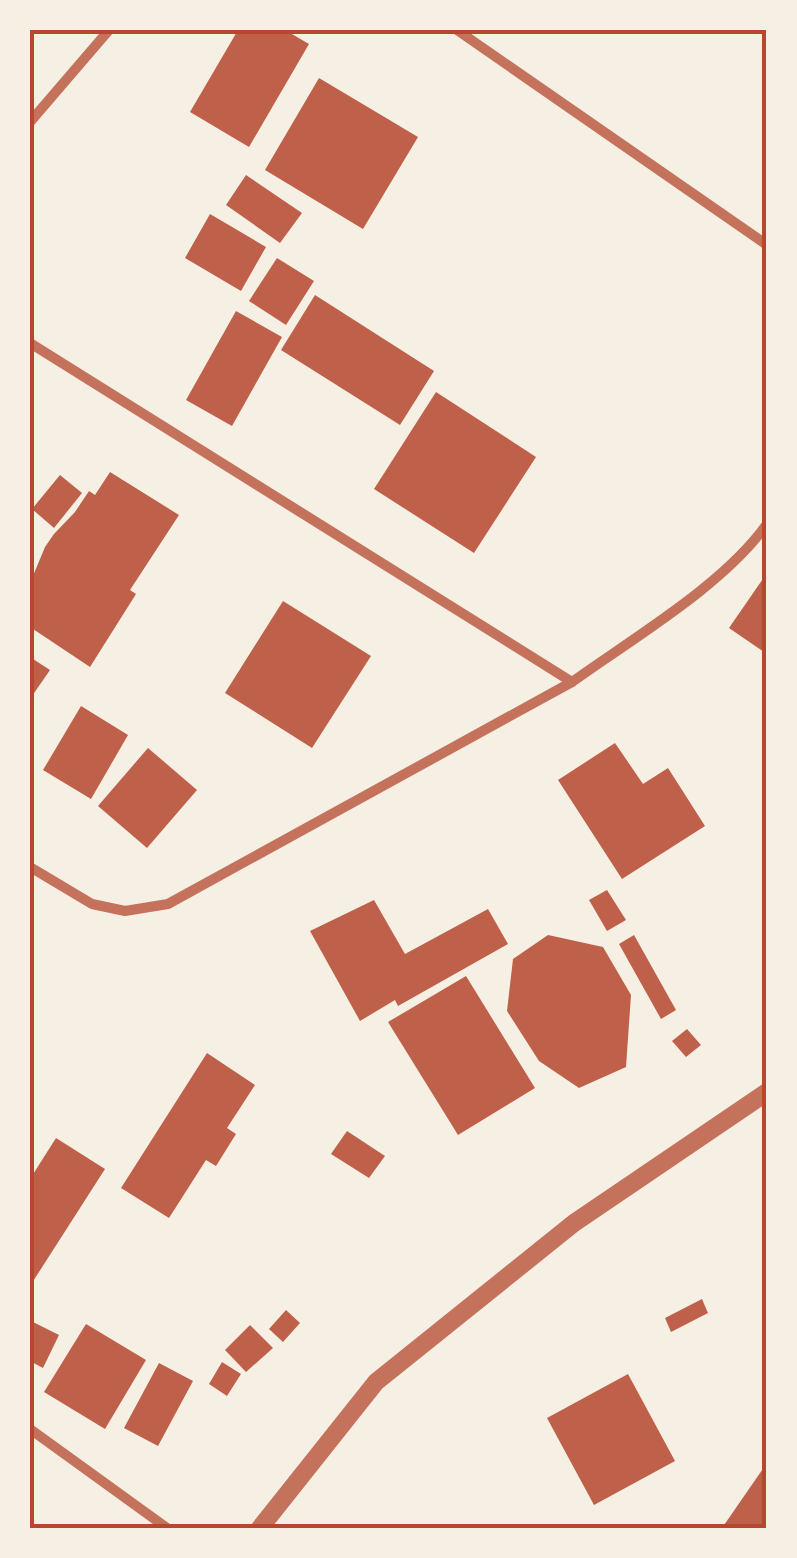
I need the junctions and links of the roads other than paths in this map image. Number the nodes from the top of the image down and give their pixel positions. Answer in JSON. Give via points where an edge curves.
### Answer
{"nodes":[{"id":1,"x":109,"y":30,"type":"edge"},
{"id":2,"x":457,"y":30,"type":"edge"},
{"id":3,"x":30,"y":122,"type":"edge"},
{"id":4,"x":767,"y":245,"type":"edge"},
{"id":5,"x":30,"y":344,"type":"edge"},
{"id":6,"x":767,"y":524,"type":"edge"},
{"id":7,"x":572,"y":682,"type":"junction"},
{"id":8,"x":30,"y":867,"type":"edge"},
{"id":9,"x":767,"y":1092,"type":"edge"},
{"id":10,"x":30,"y":1428,"type":"edge"},
{"id":11,"x":167,"y":1528,"type":"edge"},
{"id":12,"x":260,"y":1528,"type":"edge"}],
"edges":[{"from":1,"to":3,"type":"street"},
{"from":2,"to":4,"type":"street"},
{"from":5,"to":7,"type":"street"},
{"from":6,"to":7,"type":"street","via":[[706,586]]},
{"from":7,"to":8,"type":"street","via":[[168,904],[125,912],[92,904]]},
{"from":9,"to":12,"type":"street","via":[[574,1223],[376,1382]]},
{"from":10,"to":11,"type":"street"}]}
